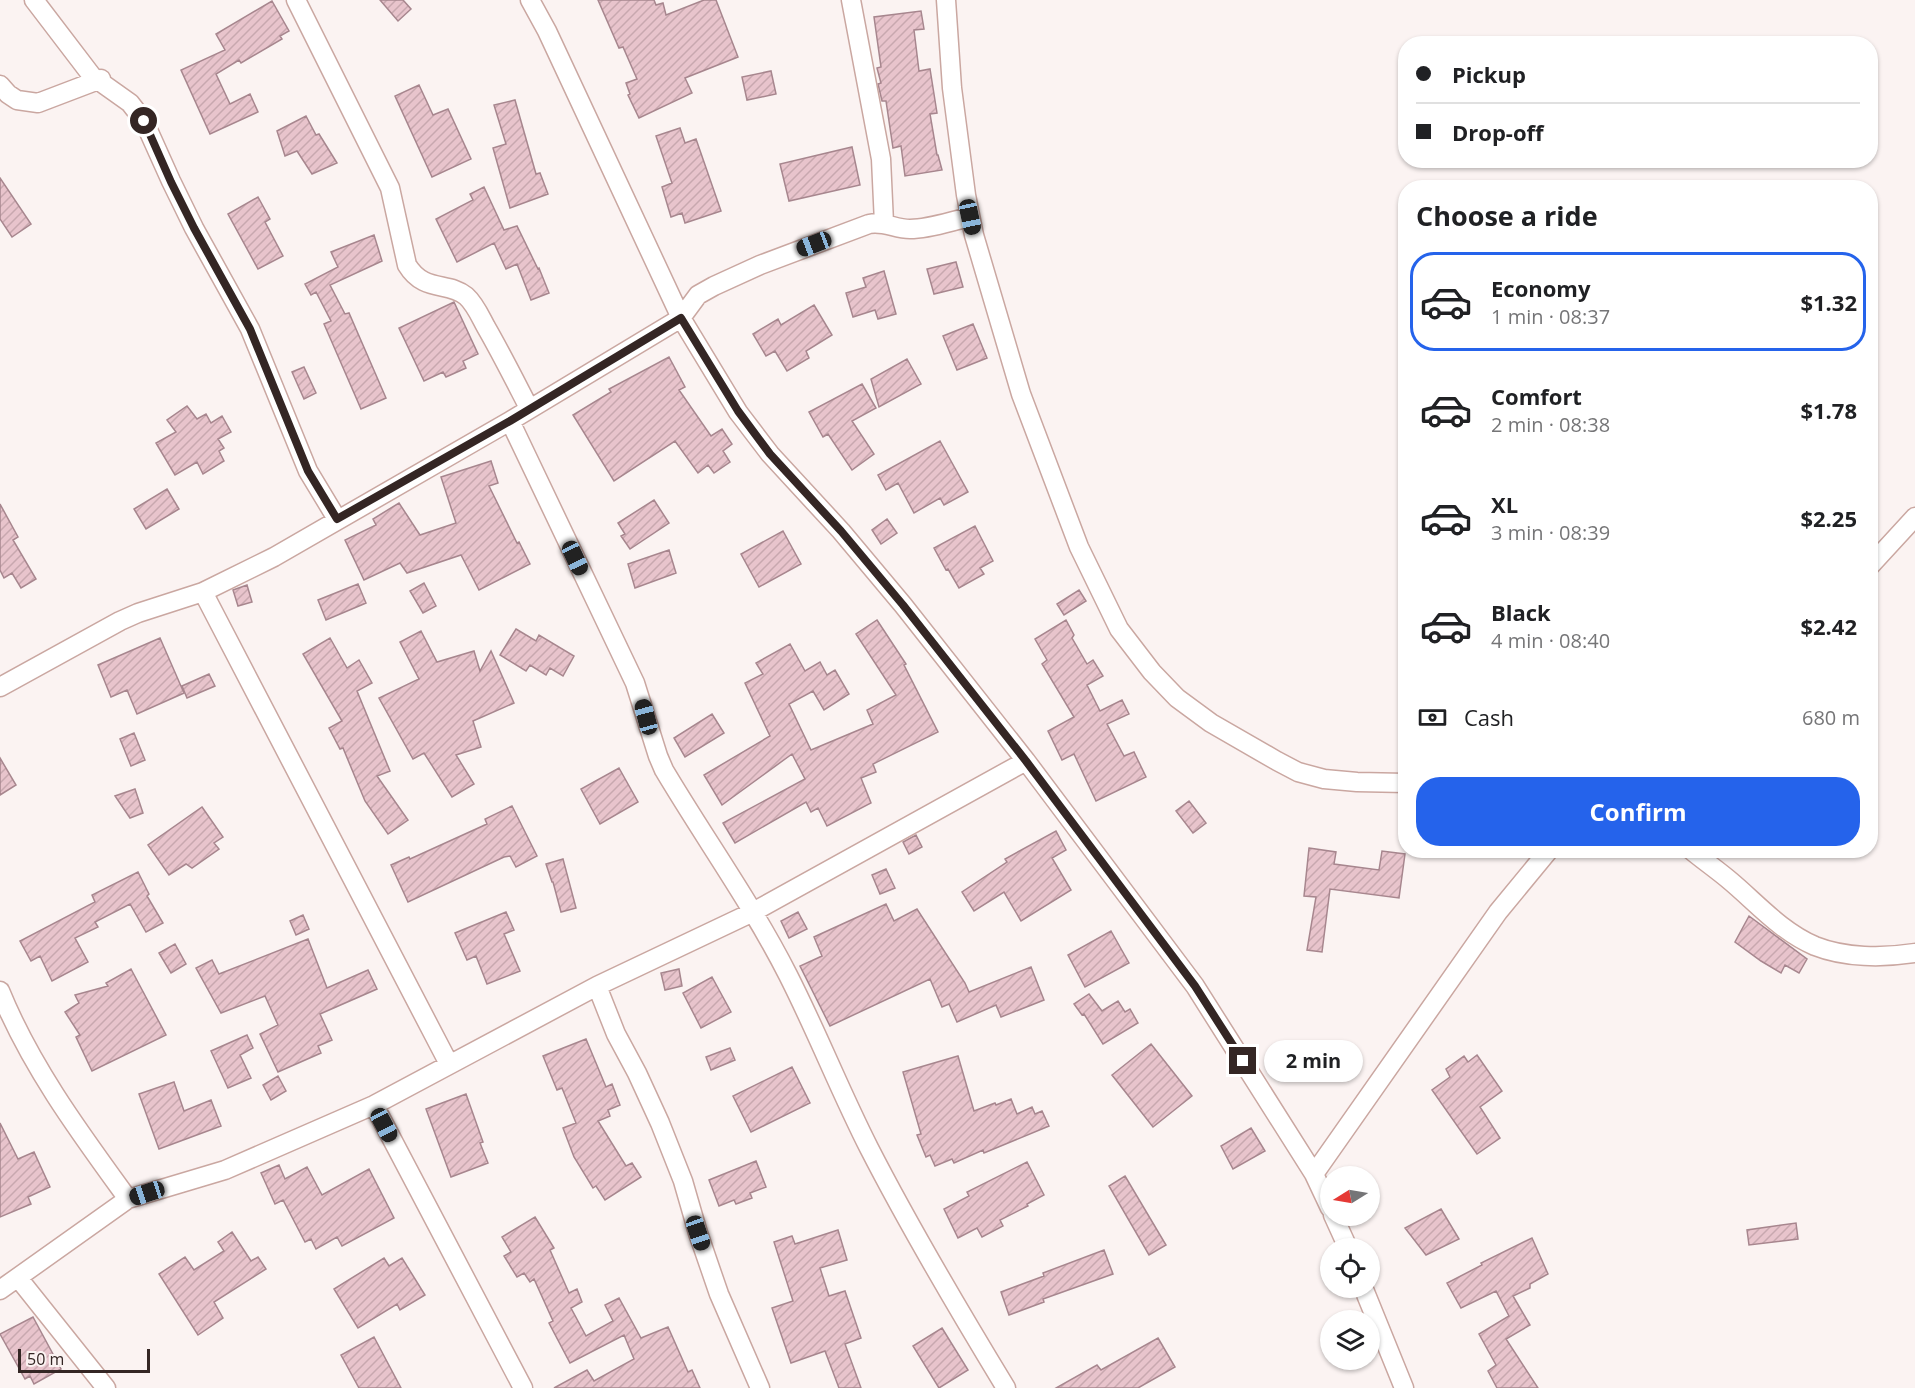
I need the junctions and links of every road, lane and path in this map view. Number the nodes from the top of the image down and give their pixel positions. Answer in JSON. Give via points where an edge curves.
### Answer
{"nodes":[{"id":1,"x":34,"y":0,"type":"edge"},
{"id":2,"x":296,"y":0,"type":"edge"},
{"id":3,"x":530,"y":0,"type":"edge"},
{"id":4,"x":851,"y":0,"type":"edge"},
{"id":5,"x":946,"y":0,"type":"edge"},
{"id":6,"x":99,"y":80,"type":"junction"},
{"id":7,"x":0,"y":85,"type":"edge"},
{"id":8,"x":970,"y":217,"type":"junction"},
{"id":9,"x":884,"y":223,"type":"junction"},
{"id":10,"x":681,"y":318,"type":"junction"},
{"id":11,"x":529,"y":408,"type":"junction"},
{"id":12,"x":510,"y":421,"type":"junction"},
{"id":13,"x":1915,"y":517,"type":"edge"},
{"id":14,"x":337,"y":519,"type":"junction"},
{"id":15,"x":1878,"y":557,"type":"edge"},
{"id":16,"x":203,"y":592,"type":"junction"},
{"id":17,"x":0,"y":687,"type":"edge"},
{"id":18,"x":1026,"y":761,"type":"junction"},
{"id":19,"x":1398,"y":783,"type":"edge"},
{"id":20,"x":1542,"y":858,"type":"edge"},
{"id":21,"x":1701,"y":858,"type":"edge"},
{"id":22,"x":753,"y":912,"type":"junction"},
{"id":23,"x":1915,"y":953,"type":"edge"},
{"id":24,"x":597,"y":986,"type":"junction"},
{"id":25,"x":0,"y":991,"type":"edge"},
{"id":26,"x":449,"y":1064,"type":"junction"},
{"id":27,"x":374,"y":1105,"type":"junction"},
{"id":28,"x":1314,"y":1174,"type":"junction"},
{"id":29,"x":1320,"y":1187,"type":"edge"},
{"id":30,"x":128,"y":1199,"type":"junction"},
{"id":31,"x":19,"y":1279,"type":"junction"},
{"id":32,"x":0,"y":1290,"type":"edge"},
{"id":33,"x":1368,"y":1298,"type":"edge"},
{"id":34,"x":106,"y":1388,"type":"edge"},
{"id":35,"x":522,"y":1388,"type":"edge"},
{"id":36,"x":759,"y":1388,"type":"edge"},
{"id":37,"x":1006,"y":1388,"type":"edge"},
{"id":38,"x":1404,"y":1388,"type":"edge"}],
"edges":[{"from":1,"to":6,"type":"street"},
{"from":2,"to":11,"type":"street","via":[[390,188],[407,265],[425,282],[459,291],[474,305]]},
{"from":3,"to":10,"type":"street"},
{"from":4,"to":9,"type":"street","via":[[881,159]]},
{"from":5,"to":8,"type":"street","via":[[952,88]]},
{"from":6,"to":7,"type":"street","via":[[38,103],[17,100]]},
{"from":6,"to":14,"type":"street","via":[[130,103],[144,121],[194,228],[250,329],[308,471]]},
{"from":8,"to":9,"type":"street","via":[[917,229]]},
{"from":8,"to":19,"type":"street","via":[[1021,394],[1079,547],[1108,609],[1132,648],[1177,698],[1211,723],[1298,772],[1324,779]]},
{"from":9,"to":10,"type":"street","via":[[863,226],[732,277],[698,295]]},
{"from":10,"to":11,"type":"street"},
{"from":10,"to":18,"type":"street","via":[[738,411],[770,454],[903,605]]},
{"from":11,"to":12,"type":"street"},
{"from":12,"to":14,"type":"street"},
{"from":12,"to":22,"type":"street","via":[[635,682],[664,770]]},
{"from":13,"to":15,"type":"street"},
{"from":14,"to":16,"type":"street","via":[[274,557]]},
{"from":16,"to":17,"type":"street","via":[[120,621]]},
{"from":16,"to":26,"type":"street"},
{"from":18,"to":22,"type":"street"},
{"from":18,"to":28,"type":"street","via":[[1195,986]]},
{"from":20,"to":28,"type":"street","via":[[1498,912]]},
{"from":21,"to":23,"type":"street","via":[[1780,926],[1815,946],[1852,955]]},
{"from":22,"to":24,"type":"street"},
{"from":22,"to":37,"type":"street","via":[[896,1200]]},
{"from":24,"to":26,"type":"street"},
{"from":24,"to":36,"type":"street","via":[[660,1123],[719,1294]]},
{"from":25,"to":30,"type":"street","via":[[44,1078]]},
{"from":26,"to":27,"type":"street"},
{"from":27,"to":30,"type":"street","via":[[225,1170]]},
{"from":27,"to":35,"type":"street"},
{"from":28,"to":29,"type":"street"},
{"from":30,"to":31,"type":"street"},
{"from":31,"to":32,"type":"street"},
{"from":31,"to":34,"type":"street"},
{"from":33,"to":38,"type":"street"}]}
